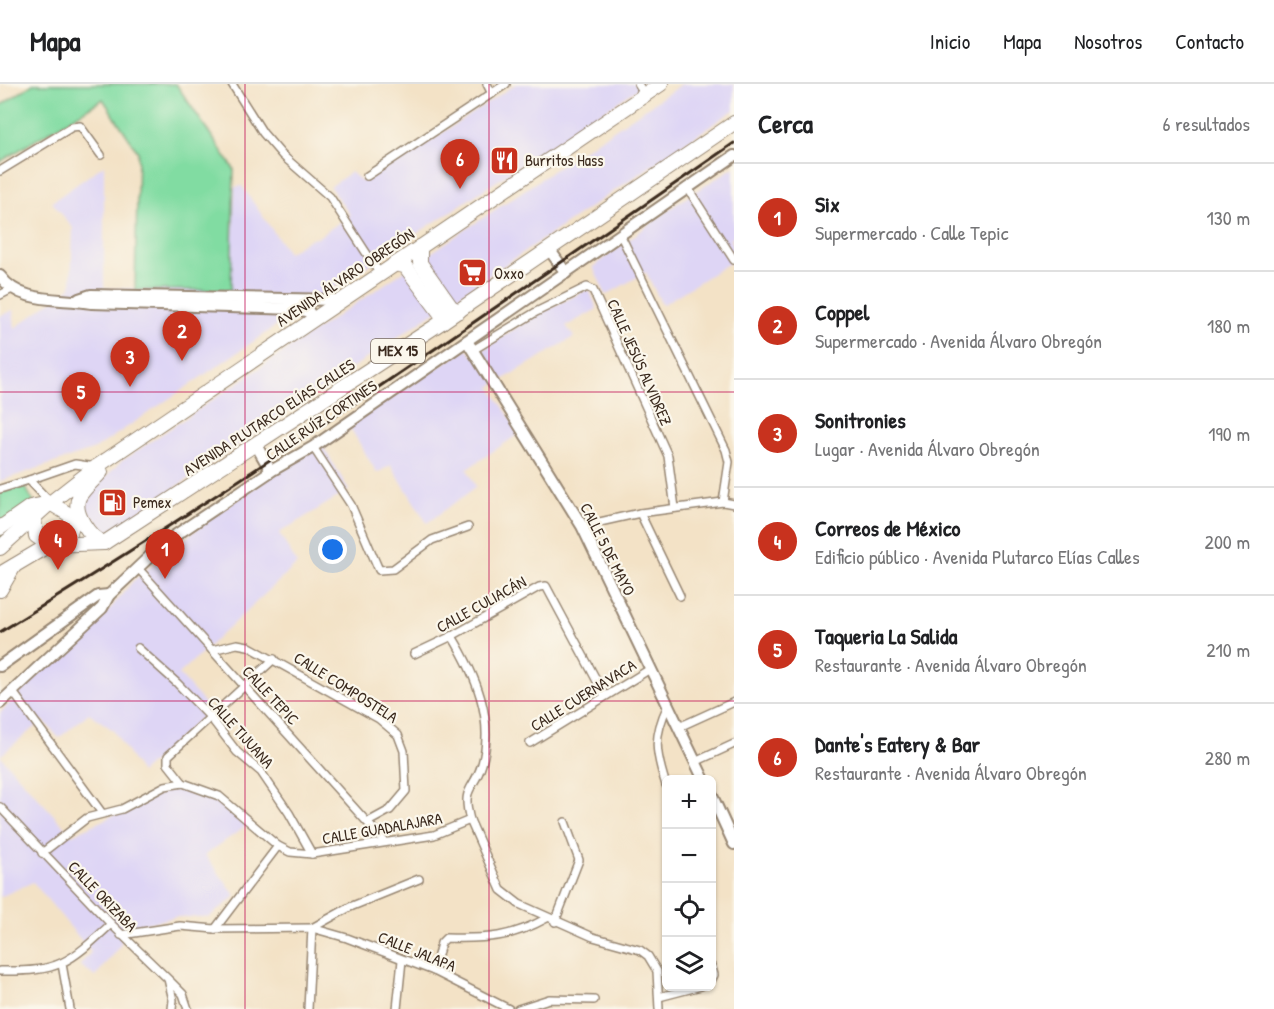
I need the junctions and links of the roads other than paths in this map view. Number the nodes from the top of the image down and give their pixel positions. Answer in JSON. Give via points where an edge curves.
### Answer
{"nodes":[{"id":1,"x":232,"y":84,"type":"edge"},
{"id":2,"x":487,"y":84,"type":"edge"},
{"id":3,"x":506,"y":84,"type":"edge"},
{"id":4,"x":662,"y":84,"type":"edge"},
{"id":5,"x":641,"y":90,"type":"edge"},
{"id":6,"x":492,"y":94,"type":"junction"},
{"id":7,"x":734,"y":123,"type":"edge"},
{"id":8,"x":101,"y":155,"type":"dead end"},
{"id":9,"x":734,"y":156,"type":"edge"},
{"id":10,"x":0,"y":171,"type":"edge"},
{"id":11,"x":366,"y":176,"type":"dead end"},
{"id":12,"x":687,"y":187,"type":"junction"},
{"id":13,"x":621,"y":236,"type":"junction"},
{"id":14,"x":420,"y":247,"type":"junction"},
{"id":15,"x":549,"y":249,"type":"junction"},
{"id":16,"x":734,"y":260,"type":"edge"},
{"id":17,"x":394,"y":264,"type":"junction"},
{"id":18,"x":566,"y":273,"type":"junction"},
{"id":19,"x":380,"y":274,"type":"junction"},
{"id":20,"x":0,"y":276,"type":"edge"},
{"id":21,"x":15,"y":291,"type":"junction"},
{"id":22,"x":0,"y":295,"type":"edge"},
{"id":23,"x":79,"y":299,"type":"junction"},
{"id":24,"x":339,"y":300,"type":"junction"},
{"id":25,"x":459,"y":311,"type":"junction"},
{"id":26,"x":312,"y":318,"type":"junction"},
{"id":27,"x":442,"y":322,"type":"junction"},
{"id":28,"x":470,"y":346,"type":"junction"},
{"id":29,"x":256,"y":445,"type":"junction"},
{"id":30,"x":313,"y":447,"type":"junction"},
{"id":31,"x":121,"y":451,"type":"junction"},
{"id":32,"x":731,"y":461,"type":"edge"},
{"id":33,"x":96,"y":467,"type":"junction"},
{"id":34,"x":272,"y":471,"type":"junction"},
{"id":35,"x":29,"y":480,"type":"junction"},
{"id":36,"x":0,"y":489,"type":"edge"},
{"id":37,"x":723,"y":502,"type":"junction"},
{"id":38,"x":50,"y":503,"type":"junction"},
{"id":39,"x":734,"y":504,"type":"edge"},
{"id":40,"x":675,"y":508,"type":"junction"},
{"id":41,"x":640,"y":513,"type":"junction"},
{"id":42,"x":33,"y":518,"type":"junction"},
{"id":43,"x":582,"y":526,"type":"junction"},
{"id":44,"x":468,"y":527,"type":"dead end"},
{"id":45,"x":0,"y":528,"type":"edge"},
{"id":46,"x":67,"y":542,"type":"junction"},
{"id":47,"x":104,"y":543,"type":"junction"},
{"id":48,"x":49,"y":545,"type":"junction"},
{"id":49,"x":0,"y":548,"type":"edge"},
{"id":50,"x":15,"y":564,"type":"junction"},
{"id":51,"x":137,"y":567,"type":"junction"},
{"id":52,"x":0,"y":574,"type":"edge"},
{"id":53,"x":0,"y":589,"type":"edge"},
{"id":54,"x":109,"y":595,"type":"junction"},
{"id":55,"x":680,"y":596,"type":"dead end"},
{"id":56,"x":452,"y":636,"type":"junction"},
{"id":57,"x":138,"y":648,"type":"dead end"},
{"id":58,"x":212,"y":650,"type":"junction"},
{"id":59,"x":414,"y":654,"type":"dead end"},
{"id":60,"x":274,"y":659,"type":"junction"},
{"id":61,"x":0,"y":666,"type":"edge"},
{"id":62,"x":650,"y":669,"type":"junction"},
{"id":63,"x":243,"y":687,"type":"junction"},
{"id":64,"x":13,"y":692,"type":"junction"},
{"id":65,"x":605,"y":696,"type":"junction"},
{"id":66,"x":734,"y":702,"type":"edge"},
{"id":67,"x":0,"y":703,"type":"edge"},
{"id":68,"x":668,"y":705,"type":"junction"},
{"id":69,"x":211,"y":718,"type":"junction"},
{"id":70,"x":679,"y":727,"type":"junction"},
{"id":71,"x":531,"y":743,"type":"dead end"},
{"id":72,"x":734,"y":744,"type":"edge"},
{"id":73,"x":695,"y":762,"type":"junction"},
{"id":74,"x":663,"y":775,"type":"edge"},
{"id":75,"x":702,"y":775,"type":"edge"},
{"id":76,"x":183,"y":783,"type":"junction"},
{"id":77,"x":0,"y":807,"type":"edge"},
{"id":78,"x":102,"y":813,"type":"junction"},
{"id":79,"x":717,"y":819,"type":"edge"},
{"id":80,"x":470,"y":820,"type":"junction"},
{"id":81,"x":368,"y":822,"type":"junction"},
{"id":82,"x":565,"y":822,"type":"dead end"},
{"id":83,"x":385,"y":842,"type":"junction"},
{"id":84,"x":734,"y":844,"type":"edge"},
{"id":85,"x":278,"y":846,"type":"junction"},
{"id":86,"x":310,"y":851,"type":"junction"},
{"id":87,"x":42,"y":853,"type":"junction"},
{"id":88,"x":418,"y":879,"type":"dead end"},
{"id":89,"x":547,"y":918,"type":"junction"},
{"id":90,"x":555,"y":922,"type":"junction"},
{"id":91,"x":111,"y":924,"type":"junction"},
{"id":92,"x":312,"y":928,"type":"junction"},
{"id":93,"x":215,"y":929,"type":"junction"},
{"id":94,"x":121,"y":935,"type":"junction"},
{"id":95,"x":402,"y":960,"type":"junction"},
{"id":96,"x":62,"y":964,"type":"junction"},
{"id":97,"x":0,"y":971,"type":"edge"},
{"id":98,"x":434,"y":971,"type":"junction"},
{"id":99,"x":168,"y":979,"type":"junction"},
{"id":100,"x":684,"y":991,"type":"edge"},
{"id":101,"x":659,"y":997,"type":"junction"},
{"id":102,"x":594,"y":1000,"type":"dead end"},
{"id":103,"x":70,"y":1009,"type":"edge"},
{"id":104,"x":172,"y":1009,"type":"edge"},
{"id":105,"x":188,"y":1009,"type":"edge"},
{"id":106,"x":308,"y":1009,"type":"edge"},
{"id":107,"x":397,"y":1009,"type":"edge"},
{"id":108,"x":509,"y":1009,"type":"edge"},
{"id":109,"x":519,"y":1009,"type":"edge"},
{"id":110,"x":659,"y":1009,"type":"edge"}],
"edges":[{"from":1,"to":19,"type":"street","via":[[282,155],[330,197]]},
{"from":2,"to":6,"type":"street"},
{"from":3,"to":6,"type":"street"},
{"from":4,"to":5,"type":"highway","name":"AVENIDA ÁLVARO OBREGÓN"},
{"from":5,"to":14,"type":"highway","name":"AVENIDA ÁLVARO OBREGÓN"},
{"from":6,"to":11,"type":"street"},
{"from":7,"to":15,"type":"highway","name":"AVENIDA PLUTARCO ELÍAS CALLES","number":"MEX 15"},
{"from":8,"to":10,"type":"street","via":[[80,126],[72,126]]},
{"from":9,"to":12,"type":"street","name":"CALLE RUÍZ CORTINES"},
{"from":12,"to":13,"type":"street","name":"CALLE RUÍZ CORTINES"},
{"from":12,"to":16,"type":"street"},
{"from":13,"to":18,"type":"street","name":"CALLE RUÍZ CORTINES"},
{"from":13,"to":32,"type":"street"},
{"from":14,"to":17,"type":"highway","name":"AVENIDA ÁLVARO OBREGÓN"},
{"from":14,"to":25,"type":"highway","via":[[420,263],[451,307]]},
{"from":15,"to":18,"type":"street"},
{"from":15,"to":25,"type":"highway","name":"AVENIDA PLUTARCO ELÍAS CALLES","number":"MEX 15"},
{"from":17,"to":19,"type":"highway","name":"AVENIDA ÁLVARO OBREGÓN"},
{"from":17,"to":27,"type":"highway","via":[[405,266],[441,314]]},
{"from":18,"to":28,"type":"street","name":"CALLE RUÍZ CORTINES"},
{"from":19,"to":24,"type":"highway","name":"AVENIDA ÁLVARO OBREGÓN"},
{"from":20,"to":21,"type":"street"},
{"from":21,"to":22,"type":"street"},
{"from":21,"to":23,"type":"street","via":[[34,297]]},
{"from":23,"to":24,"type":"street","via":[[91,295]]},
{"from":23,"to":26,"type":"street","via":[[91,303],[297,309],[309,312]]},
{"from":24,"to":26,"type":"highway","name":"AVENIDA ÁLVARO OBREGÓN"},
{"from":25,"to":27,"type":"highway","name":"AVENIDA PLUTARCO ELÍAS CALLES","number":"MEX 15"},
{"from":26,"to":31,"type":"highway","name":"AVENIDA ÁLVARO OBREGÓN"},
{"from":27,"to":29,"type":"highway","name":"AVENIDA PLUTARCO ELÍAS CALLES","number":"MEX 15"},
{"from":28,"to":30,"type":"street","name":"CALLE RUÍZ CORTINES"},
{"from":28,"to":40,"type":"street","name":"CALLE JESÚS ALVIDREZ","via":[[583,288],[593,290],[668,456]]},
{"from":28,"to":43,"type":"street","name":"CALLE 5 DE MAYO"},
{"from":29,"to":34,"type":"street"},
{"from":29,"to":47,"type":"highway","name":"AVENIDA PLUTARCO ELÍAS CALLES","number":"MEX 15"},
{"from":30,"to":34,"type":"street","name":"CALLE RUÍZ CORTINES"},
{"from":30,"to":44,"type":"street","via":[[351,505],[379,570],[393,568],[432,540]]},
{"from":31,"to":33,"type":"highway","name":"AVENIDA ÁLVARO OBREGÓN"},
{"from":31,"to":47,"type":"highway","via":[[78,501],[90,534]]},
{"from":32,"to":37,"type":"street"},
{"from":33,"to":35,"type":"street","via":[[75,464]]},
{"from":33,"to":38,"type":"highway","name":"AVENIDA ÁLVARO OBREGÓN"},
{"from":34,"to":51,"type":"street","name":"CALLE RUÍZ CORTINES","via":[[202,516]]},
{"from":35,"to":36,"type":"street"},
{"from":35,"to":38,"type":"street"},
{"from":37,"to":39,"type":"street"},
{"from":37,"to":40,"type":"street"},
{"from":38,"to":42,"type":"highway"},
{"from":38,"to":45,"type":"highway","via":[[30,507]]},
{"from":38,"to":46,"type":"highway","via":[[69,515],[72,526]]},
{"from":40,"to":41,"type":"street"},
{"from":41,"to":43,"type":"street"},
{"from":41,"to":55,"type":"street"},
{"from":42,"to":48,"type":"highway","via":[[36,536]]},
{"from":42,"to":49,"type":"highway"},
{"from":43,"to":62,"type":"street","name":"CALLE 5 DE MAYO"},
{"from":46,"to":47,"type":"highway"},
{"from":46,"to":48,"type":"highway"},
{"from":48,"to":50,"type":"highway"},
{"from":50,"to":52,"type":"highway"},
{"from":50,"to":53,"type":"highway"},
{"from":51,"to":54,"type":"street","name":"CALLE RUÍZ CORTINES"},
{"from":51,"to":58,"type":"street","name":"CALLE TEPIC"},
{"from":54,"to":61,"type":"street","via":[[98,596]]},
{"from":54,"to":64,"type":"street","via":[[102,608]]},
{"from":56,"to":59,"type":"street","name":"CALLE CULIACÁN"},
{"from":56,"to":65,"type":"street","name":"CALLE CULIACÁN","via":[[546,586]]},
{"from":56,"to":80,"type":"street","via":[[476,680],[484,715],[482,766],[467,793]]},
{"from":57,"to":69,"type":"street","name":"CALLE TIJUANA"},
{"from":58,"to":60,"type":"street","name":"CALLE COMPOSTELA","via":[[237,644]]},
{"from":58,"to":63,"type":"street","name":"CALLE TEPIC"},
{"from":60,"to":63,"type":"street"},
{"from":60,"to":81,"type":"street","name":"CALLE COMPOSTELA","via":[[380,719],[398,735],[404,751],[406,791],[390,810]]},
{"from":62,"to":65,"type":"street","name":"CALLE CUERNAVACA"},
{"from":62,"to":68,"type":"street","name":"CALLE 5 DE MAYO"},
{"from":63,"to":69,"type":"street"},
{"from":63,"to":81,"type":"street","name":"CALLE TEPIC"},
{"from":64,"to":67,"type":"street"},
{"from":64,"to":78,"type":"street"},
{"from":65,"to":71,"type":"street","name":"CALLE CUERNAVACA"},
{"from":66,"to":70,"type":"street"},
{"from":68,"to":70,"type":"street","name":"CALLE 5 DE MAYO"},
{"from":68,"to":74,"type":"street","via":[[656,730]]},
{"from":69,"to":76,"type":"street","via":[[167,759]]},
{"from":69,"to":86,"type":"street","name":"CALLE TIJUANA","via":[[232,746],[264,777]]},
{"from":70,"to":73,"type":"street","name":"CALLE 5 DE MAYO"},
{"from":72,"to":73,"type":"street"},
{"from":73,"to":75,"type":"street","name":"CALLE 5 DE MAYO"},
{"from":76,"to":78,"type":"street","via":[[165,786],[122,809]]},
{"from":76,"to":85,"type":"street","name":"CALLE GUADALAJARA","via":[[219,796]]},
{"from":77,"to":87,"type":"street","name":"CALLE ORIZABA"},
{"from":78,"to":87,"type":"street","via":[[87,818]]},
{"from":79,"to":84,"type":"street"},
{"from":80,"to":83,"type":"street","name":"CALLE GUADALAJARA","via":[[434,835]]},
{"from":80,"to":89,"type":"street","via":[[501,890]]},
{"from":81,"to":83,"type":"street","name":"CALLE TEPIC"},
{"from":82,"to":90,"type":"street","via":[[579,860]]},
{"from":83,"to":86,"type":"street","name":"CALLE GUADALAJARA"},
{"from":85,"to":86,"type":"street","name":"CALLE GUADALAJARA","via":[[290,852]]},
{"from":85,"to":93,"type":"street"},
{"from":87,"to":91,"type":"street","name":"CALLE ORIZABA"},
{"from":88,"to":92,"type":"street"},
{"from":89,"to":90,"type":"street"},
{"from":89,"to":98,"type":"street","via":[[526,930],[501,937],[446,938]]},
{"from":90,"to":101,"type":"street","via":[[640,950],[657,971]]},
{"from":91,"to":94,"type":"street","name":"CALLE ORIZABA"},
{"from":91,"to":96,"type":"street"},
{"from":92,"to":93,"type":"street","name":"CALLE JALAPA"},
{"from":92,"to":95,"type":"street","name":"CALLE JALAPA"},
{"from":92,"to":106,"type":"street"},
{"from":93,"to":94,"type":"street","name":"CALLE JALAPA","via":[[173,927]]},
{"from":94,"to":99,"type":"street","name":"CALLE ORIZABA"},
{"from":95,"to":98,"type":"street","name":"CALLE JALAPA"},
{"from":95,"to":107,"type":"street"},
{"from":96,"to":97,"type":"street"},
{"from":96,"to":103,"type":"street"},
{"from":98,"to":108,"type":"street","name":"CALLE JALAPA"},
{"from":99,"to":104,"type":"street"},
{"from":99,"to":105,"type":"street","name":"CALLE ORIZABA","via":[[183,994]]},
{"from":100,"to":101,"type":"street"},
{"from":101,"to":110,"type":"street"},
{"from":102,"to":109,"type":"street","via":[[549,999]]}]}
